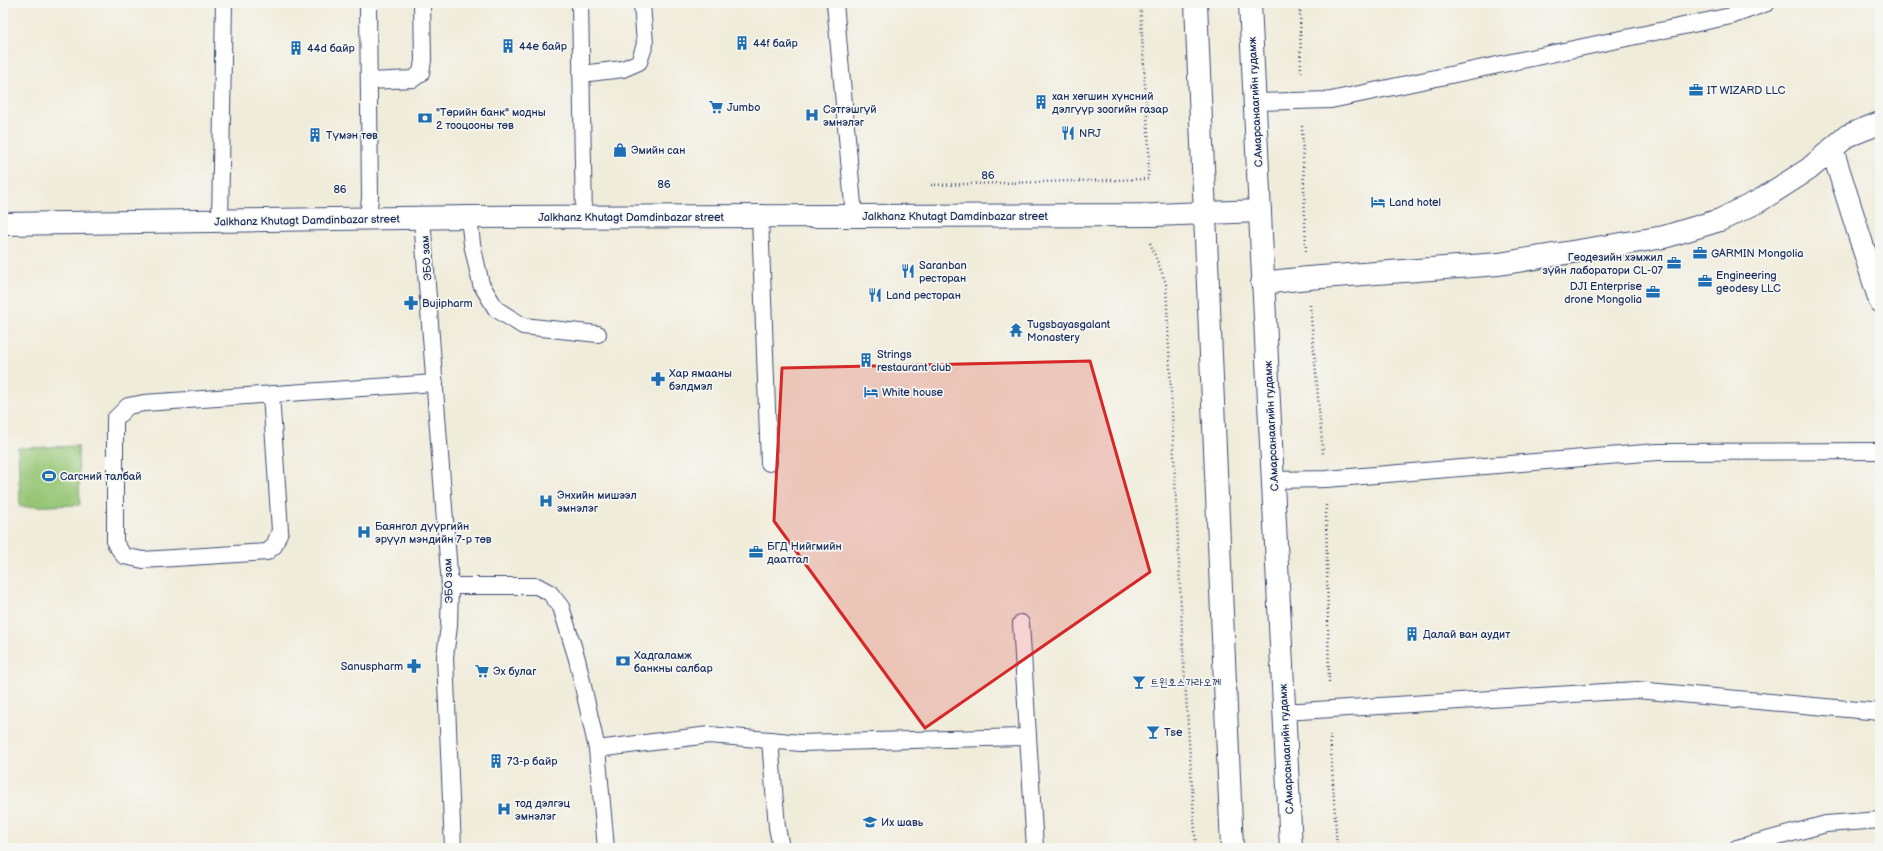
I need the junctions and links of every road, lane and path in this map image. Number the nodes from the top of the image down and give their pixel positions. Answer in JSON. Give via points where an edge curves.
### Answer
{"nodes":[{"id":1,"x":224,"y":3,"type":"edge"},
{"id":2,"x":368,"y":3,"type":"edge"},
{"id":3,"x":422,"y":3,"type":"edge"},
{"id":4,"x":580,"y":3,"type":"edge"},
{"id":5,"x":642,"y":3,"type":"edge"},
{"id":6,"x":835,"y":3,"type":"edge"},
{"id":7,"x":1140,"y":3,"type":"edge"},
{"id":8,"x":1196,"y":3,"type":"edge"},
{"id":9,"x":1250,"y":3,"type":"edge"},
{"id":10,"x":1300,"y":3,"type":"edge"},
{"id":11,"x":1767,"y":3,"type":"edge"},
{"id":12,"x":581,"y":74,"type":"junction"},
{"id":13,"x":369,"y":81,"type":"junction"},
{"id":14,"x":1255,"y":102,"type":"junction"},
{"id":15,"x":1301,"y":102,"type":"junction"},
{"id":16,"x":1880,"y":123,"type":"edge"},
{"id":17,"x":1832,"y":149,"type":"junction"},
{"id":18,"x":925,"y":185,"type":"dead end"},
{"id":19,"x":1260,"y":211,"type":"junction"},
{"id":20,"x":1206,"y":213,"type":"junction"},
{"id":21,"x":854,"y":216,"type":"junction"},
{"id":22,"x":469,"y":217,"type":"junction"},
{"id":23,"x":760,"y":217,"type":"junction"},
{"id":24,"x":584,"y":218,"type":"junction"},
{"id":25,"x":368,"y":219,"type":"junction"},
{"id":26,"x":422,"y":219,"type":"junction"},
{"id":27,"x":220,"y":221,"type":"junction"},
{"id":28,"x":3,"y":224,"type":"edge"},
{"id":29,"x":1308,"y":278,"type":"junction"},
{"id":30,"x":1262,"y":283,"type":"junction"},
{"id":31,"x":1880,"y":301,"type":"edge"},
{"id":32,"x":598,"y":334,"type":"dead end"},
{"id":33,"x":435,"y":383,"type":"junction"},
{"id":34,"x":271,"y":394,"type":"junction"},
{"id":35,"x":1880,"y":451,"type":"edge"},
{"id":36,"x":769,"y":463,"type":"dead end"},
{"id":37,"x":1326,"y":479,"type":"junction"},
{"id":38,"x":1274,"y":480,"type":"junction"},
{"id":39,"x":450,"y":586,"type":"junction"},
{"id":40,"x":1021,"y":623,"type":"dead end"},
{"id":41,"x":1329,"y":709,"type":"junction"},
{"id":42,"x":1284,"y":712,"type":"junction"},
{"id":43,"x":1880,"y":712,"type":"edge"},
{"id":44,"x":1027,"y":737,"type":"junction"},
{"id":45,"x":770,"y":740,"type":"junction"},
{"id":46,"x":597,"y":749,"type":"junction"},
{"id":47,"x":1880,"y":820,"type":"edge"},
{"id":48,"x":453,"y":848,"type":"edge"},
{"id":49,"x":606,"y":848,"type":"edge"},
{"id":50,"x":781,"y":848,"type":"edge"},
{"id":51,"x":1036,"y":848,"type":"edge"},
{"id":52,"x":1232,"y":848,"type":"edge"},
{"id":53,"x":1291,"y":848,"type":"edge"},
{"id":54,"x":1337,"y":848,"type":"edge"},
{"id":55,"x":1737,"y":848,"type":"edge"}],
"edges":[{"from":1,"to":27,"type":"lane"},
{"from":2,"to":13,"type":"lane"},
{"from":3,"to":13,"type":"lane","via":[[421,73],[413,79]]},
{"from":4,"to":12,"type":"lane"},
{"from":5,"to":12,"type":"lane","via":[[645,44],[639,62],[623,69]]},
{"from":6,"to":21,"type":"lane"},
{"from":7,"to":18,"type":"path","name":"86","via":[[1149,148],[1148,179]]},
{"from":8,"to":20,"type":"main road"},
{"from":9,"to":14,"type":"main road","name":"С.Амарсанаагийн гудамж"},
{"from":10,"to":15,"type":"path"},
{"from":11,"to":15,"type":"lane","via":[[1708,21],[1331,100]]},
{"from":12,"to":24,"type":"lane"},
{"from":13,"to":25,"type":"lane"},
{"from":14,"to":15,"type":"lane"},
{"from":14,"to":19,"type":"main road","name":"С.Амарсанаагийн гудамж"},
{"from":15,"to":29,"type":"path"},
{"from":16,"to":17,"type":"main road","via":[[1847,136]]},
{"from":17,"to":29,"type":"main road","via":[[1809,169],[1759,201],[1720,220],[1664,237],[1498,264]]},
{"from":17,"to":31,"type":"main road"},
{"from":19,"to":20,"type":"main road","name":"Jalkhanz Khutagt Damdinbazar street"},
{"from":19,"to":30,"type":"main road","name":"С.Амарсанаагийн гудамж"},
{"from":20,"to":21,"type":"main road","name":"Jalkhanz Khutagt Damdinbazar street"},
{"from":20,"to":52,"type":"main road"},
{"from":21,"to":23,"type":"main road","name":"Jalkhanz Khutagt Damdinbazar street"},
{"from":22,"to":24,"type":"main road","name":"Jalkhanz Khutagt Damdinbazar street"},
{"from":22,"to":26,"type":"main road","name":"Jalkhanz Khutagt Damdinbazar street"},
{"from":22,"to":32,"type":"lane","via":[[481,284],[496,309],[523,326]]},
{"from":23,"to":24,"type":"main road","name":"Jalkhanz Khutagt Damdinbazar street"},
{"from":23,"to":36,"type":"lane"},
{"from":25,"to":26,"type":"main road","name":"Jalkhanz Khutagt Damdinbazar street"},
{"from":25,"to":27,"type":"main road","name":"Jalkhanz Khutagt Damdinbazar street"},
{"from":26,"to":33,"type":"lane","name":"ЭБО зам"},
{"from":27,"to":28,"type":"main road","name":"Jalkhanz Khutagt Damdinbazar street"},
{"from":29,"to":30,"type":"main road"},
{"from":29,"to":37,"type":"path"},
{"from":30,"to":38,"type":"main road","name":"С.Амарсанаагийн гудамж"},
{"from":33,"to":34,"type":"lane"},
{"from":33,"to":39,"type":"lane","name":"ЭБО зам"},
{"from":34,"to":34,"type":"lane","via":[[144,403],[128,406],[115,419],[115,543],[124,556],[143,560],[267,552],[274,546],[280,530]]},
{"from":35,"to":37,"type":"lane","via":[[1657,452]]},
{"from":37,"to":38,"type":"lane"},
{"from":37,"to":41,"type":"path"},
{"from":38,"to":42,"type":"main road","name":"С.Амарсанаагийн гудамж"},
{"from":39,"to":46,"type":"lane","via":[[537,586],[550,593],[561,607],[577,659]]},
{"from":39,"to":48,"type":"lane","name":"ЭБО зам","via":[[445,657]]},
{"from":40,"to":44,"type":"lane"},
{"from":41,"to":42,"type":"lane"},
{"from":41,"to":43,"type":"lane","via":[[1636,690]]},
{"from":41,"to":54,"type":"path"},
{"from":42,"to":53,"type":"main road","name":"С.Амарсанаагийн гудамж"},
{"from":44,"to":45,"type":"lane","via":[[800,743]]},
{"from":44,"to":51,"type":"lane"},
{"from":45,"to":46,"type":"lane","via":[[709,735]]},
{"from":45,"to":50,"type":"lane"},
{"from":46,"to":49,"type":"lane"},
{"from":47,"to":55,"type":"lane","via":[[1826,824]]}]}
